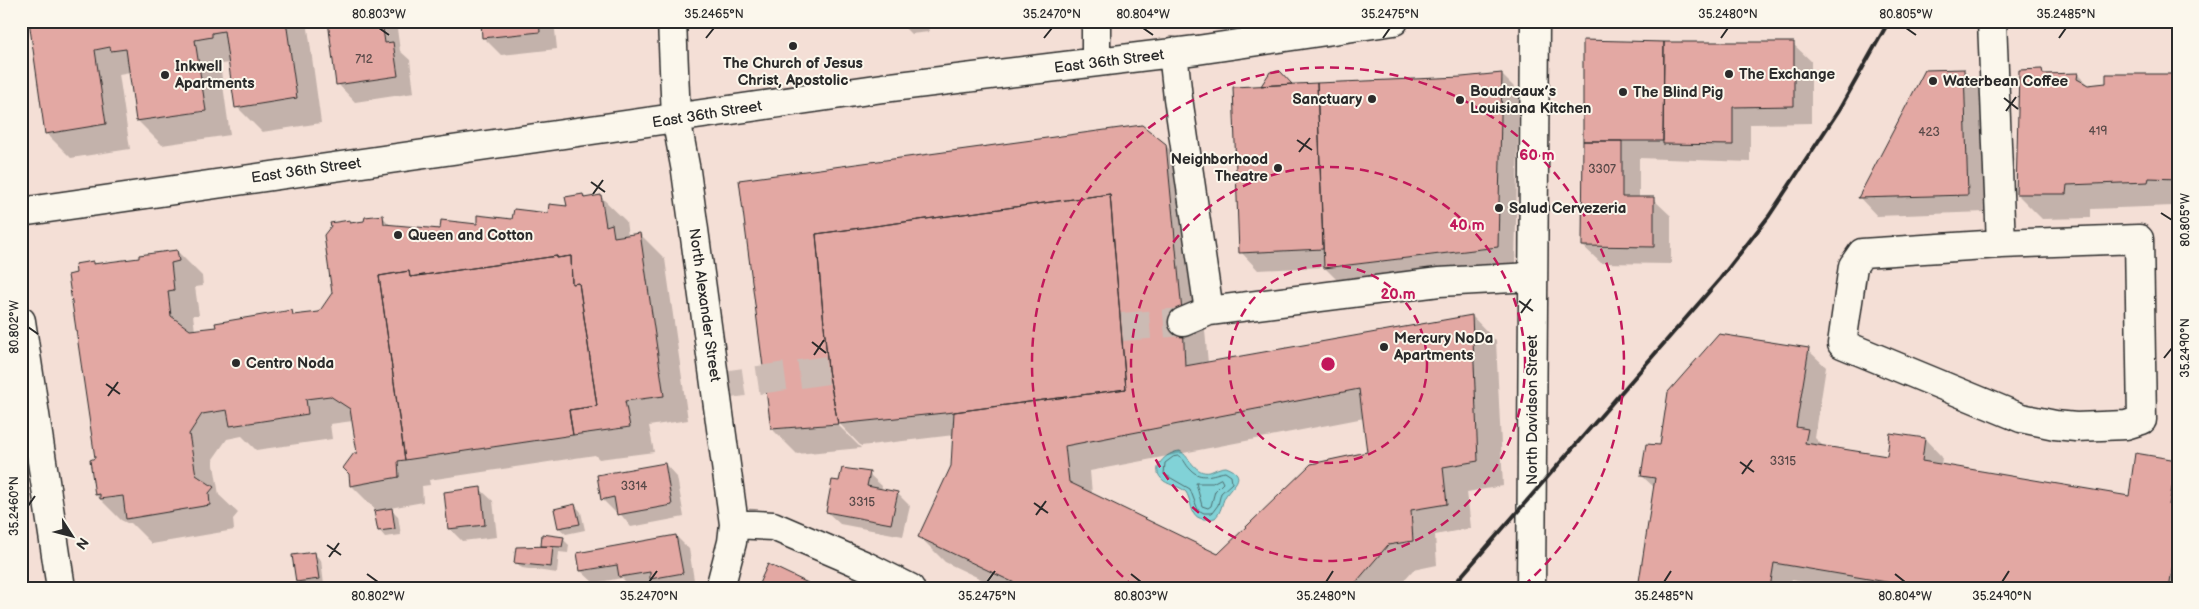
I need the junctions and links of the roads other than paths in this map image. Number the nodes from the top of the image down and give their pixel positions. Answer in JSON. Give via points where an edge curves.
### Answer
{"nodes":[{"id":1,"x":672,"y":21,"type":"edge"},
{"id":2,"x":1096,"y":21,"type":"edge"},
{"id":3,"x":1394,"y":21,"type":"edge"},
{"id":4,"x":1535,"y":21,"type":"edge"},
{"id":5,"x":1992,"y":21,"type":"edge"},
{"id":6,"x":1173,"y":52,"type":"junction"},
{"id":7,"x":1096,"y":62,"type":"junction"},
{"id":8,"x":676,"y":118,"type":"junction"},
{"id":9,"x":21,"y":212,"type":"edge"},
{"id":10,"x":2001,"y":244,"type":"junction"},
{"id":11,"x":1532,"y":277,"type":"junction"},
{"id":12,"x":1209,"y":311,"type":"junction"},
{"id":13,"x":21,"y":321,"type":"edge"},
{"id":14,"x":1183,"y":322,"type":"tunnel mouth"},
{"id":15,"x":734,"y":524,"type":"junction"},
{"id":16,"x":62,"y":588,"type":"edge"},
{"id":17,"x":720,"y":588,"type":"edge"},
{"id":18,"x":910,"y":588,"type":"edge"},
{"id":19,"x":1531,"y":588,"type":"edge"}],
"edges":[{"from":1,"to":8,"type":"street","name":"North Alexander Street"},
{"from":2,"to":7,"type":"street"},
{"from":3,"to":6,"type":"street","name":"East 36th Street"},
{"from":4,"to":11,"type":"street","name":"North Davidson Street"},
{"from":5,"to":10,"type":"street"},
{"from":6,"to":7,"type":"street","name":"East 36th Street"},
{"from":6,"to":12,"type":"street"},
{"from":7,"to":8,"type":"street","name":"East 36th Street"},
{"from":8,"to":9,"type":"street","name":"East 36th Street"},
{"from":8,"to":15,"type":"street","name":"North Alexander Street"},
{"from":10,"to":10,"type":"street","via":[[1862,253],[1853,266],[1842,344],[2021,418],[2076,427],[2126,425],[2142,420],[2139,239]]},
{"from":11,"to":12,"type":"street","via":[[1439,282]]},
{"from":11,"to":19,"type":"street","name":"North Davidson Street"},
{"from":12,"to":14,"type":"street"},
{"from":13,"to":16,"type":"street"},
{"from":15,"to":17,"type":"street","name":"North Alexander Street"},
{"from":15,"to":18,"type":"street","via":[[773,526]]}]}
